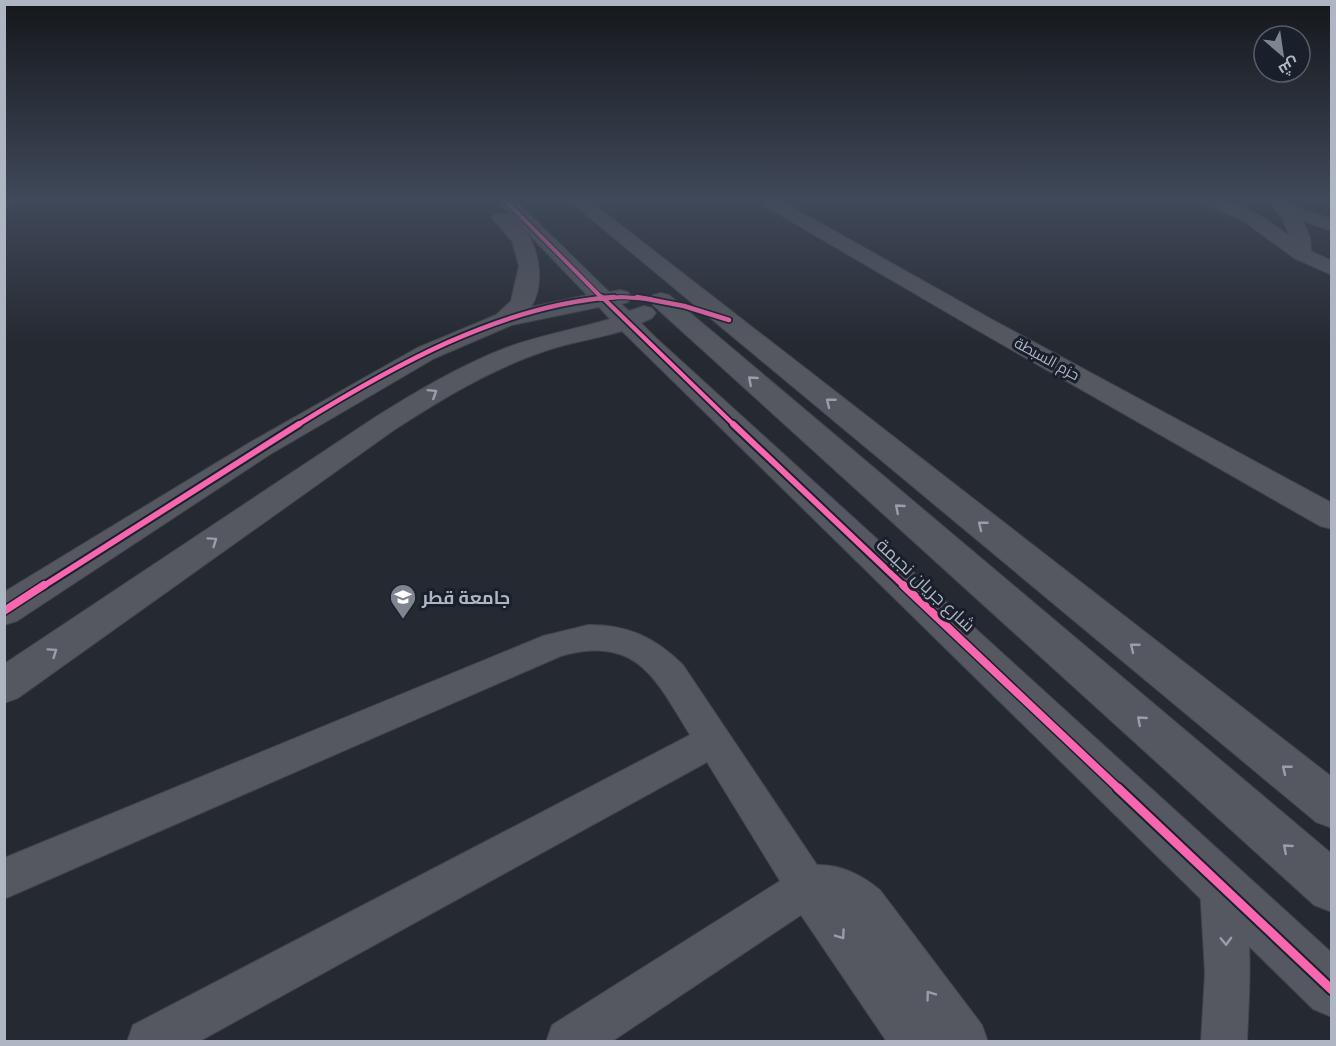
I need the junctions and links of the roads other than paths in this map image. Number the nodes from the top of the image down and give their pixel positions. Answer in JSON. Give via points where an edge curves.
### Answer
{"nodes":[{"id":1,"x":524,"y":247,"type":"edge"},
{"id":2,"x":552,"y":247,"type":"edge"},
{"id":3,"x":624,"y":247,"type":"edge"},
{"id":4,"x":849,"y":247,"type":"edge"},
{"id":5,"x":1292,"y":247,"type":"edge"},
{"id":6,"x":1302,"y":247,"type":"edge"},
{"id":7,"x":1301,"y":254,"type":"junction"},
{"id":8,"x":1332,"y":269,"type":"edge"},
{"id":9,"x":664,"y":286,"type":"junction"},
{"id":10,"x":616,"y":310,"type":"junction"},
{"id":11,"x":504,"y":320,"type":"junction"},
{"id":12,"x":1332,"y":518,"type":"edge"},
{"id":13,"x":4,"y":610,"type":"edge"},
{"id":14,"x":4,"y":686,"type":"edge"},
{"id":15,"x":712,"y":741,"type":"junction"},
{"id":16,"x":1332,"y":806,"type":"edge"},
{"id":17,"x":4,"y":879,"type":"edge"},
{"id":18,"x":1219,"y":883,"type":"junction"},
{"id":19,"x":807,"y":887,"type":"junction"},
{"id":20,"x":1332,"y":887,"type":"edge"},
{"id":21,"x":1332,"y":990,"type":"edge"},
{"id":22,"x":150,"y":1041,"type":"edge"},
{"id":23,"x":569,"y":1041,"type":"edge"},
{"id":24,"x":915,"y":1041,"type":"edge"},
{"id":25,"x":965,"y":1041,"type":"edge"},
{"id":26,"x":1224,"y":1041,"type":"edge"}],
"edges":[{"from":1,"to":11,"type":"street","via":[[528,280],[522,303]]},
{"from":2,"to":10,"type":"street","name":"شارع جريان نجيمة"},
{"from":3,"to":9,"type":"street"},
{"from":4,"to":12,"type":"street","name":"حزم السبطة"},
{"from":5,"to":7,"type":"street"},
{"from":6,"to":7,"type":"street"},
{"from":7,"to":8,"type":"street"},
{"from":9,"to":10,"type":"street"},
{"from":9,"to":10,"type":"street","via":[[648,311]]},
{"from":16,"to":9,"type":"street","one_way":true,"via":[[729,320]]},
{"from":20,"to":9,"type":"street","one_way":true},
{"from":10,"to":11,"type":"street"},
{"from":14,"to":10,"type":"street","one_way":true,"via":[[447,384]]},
{"from":10,"to":18,"type":"street","name":"شارع جريان نجيمة"},
{"from":11,"to":13,"type":"street","via":[[396,368],[259,449]]},
{"from":15,"to":17,"type":"lane","via":[[657,658],[620,639],[576,638]]},
{"from":15,"to":19,"type":"lane"},
{"from":15,"to":22,"type":"lane"},
{"from":18,"to":21,"type":"street","name":"شارع جريان نجيمة"},
{"from":18,"to":26,"type":"lane","one_way":true,"via":[[1227,973]]},
{"from":19,"to":23,"type":"lane"},
{"from":19,"to":24,"type":"lane","one_way":true},
{"from":25,"to":19,"type":"lane","one_way":true,"via":[[859,899],[838,886]]}]}
